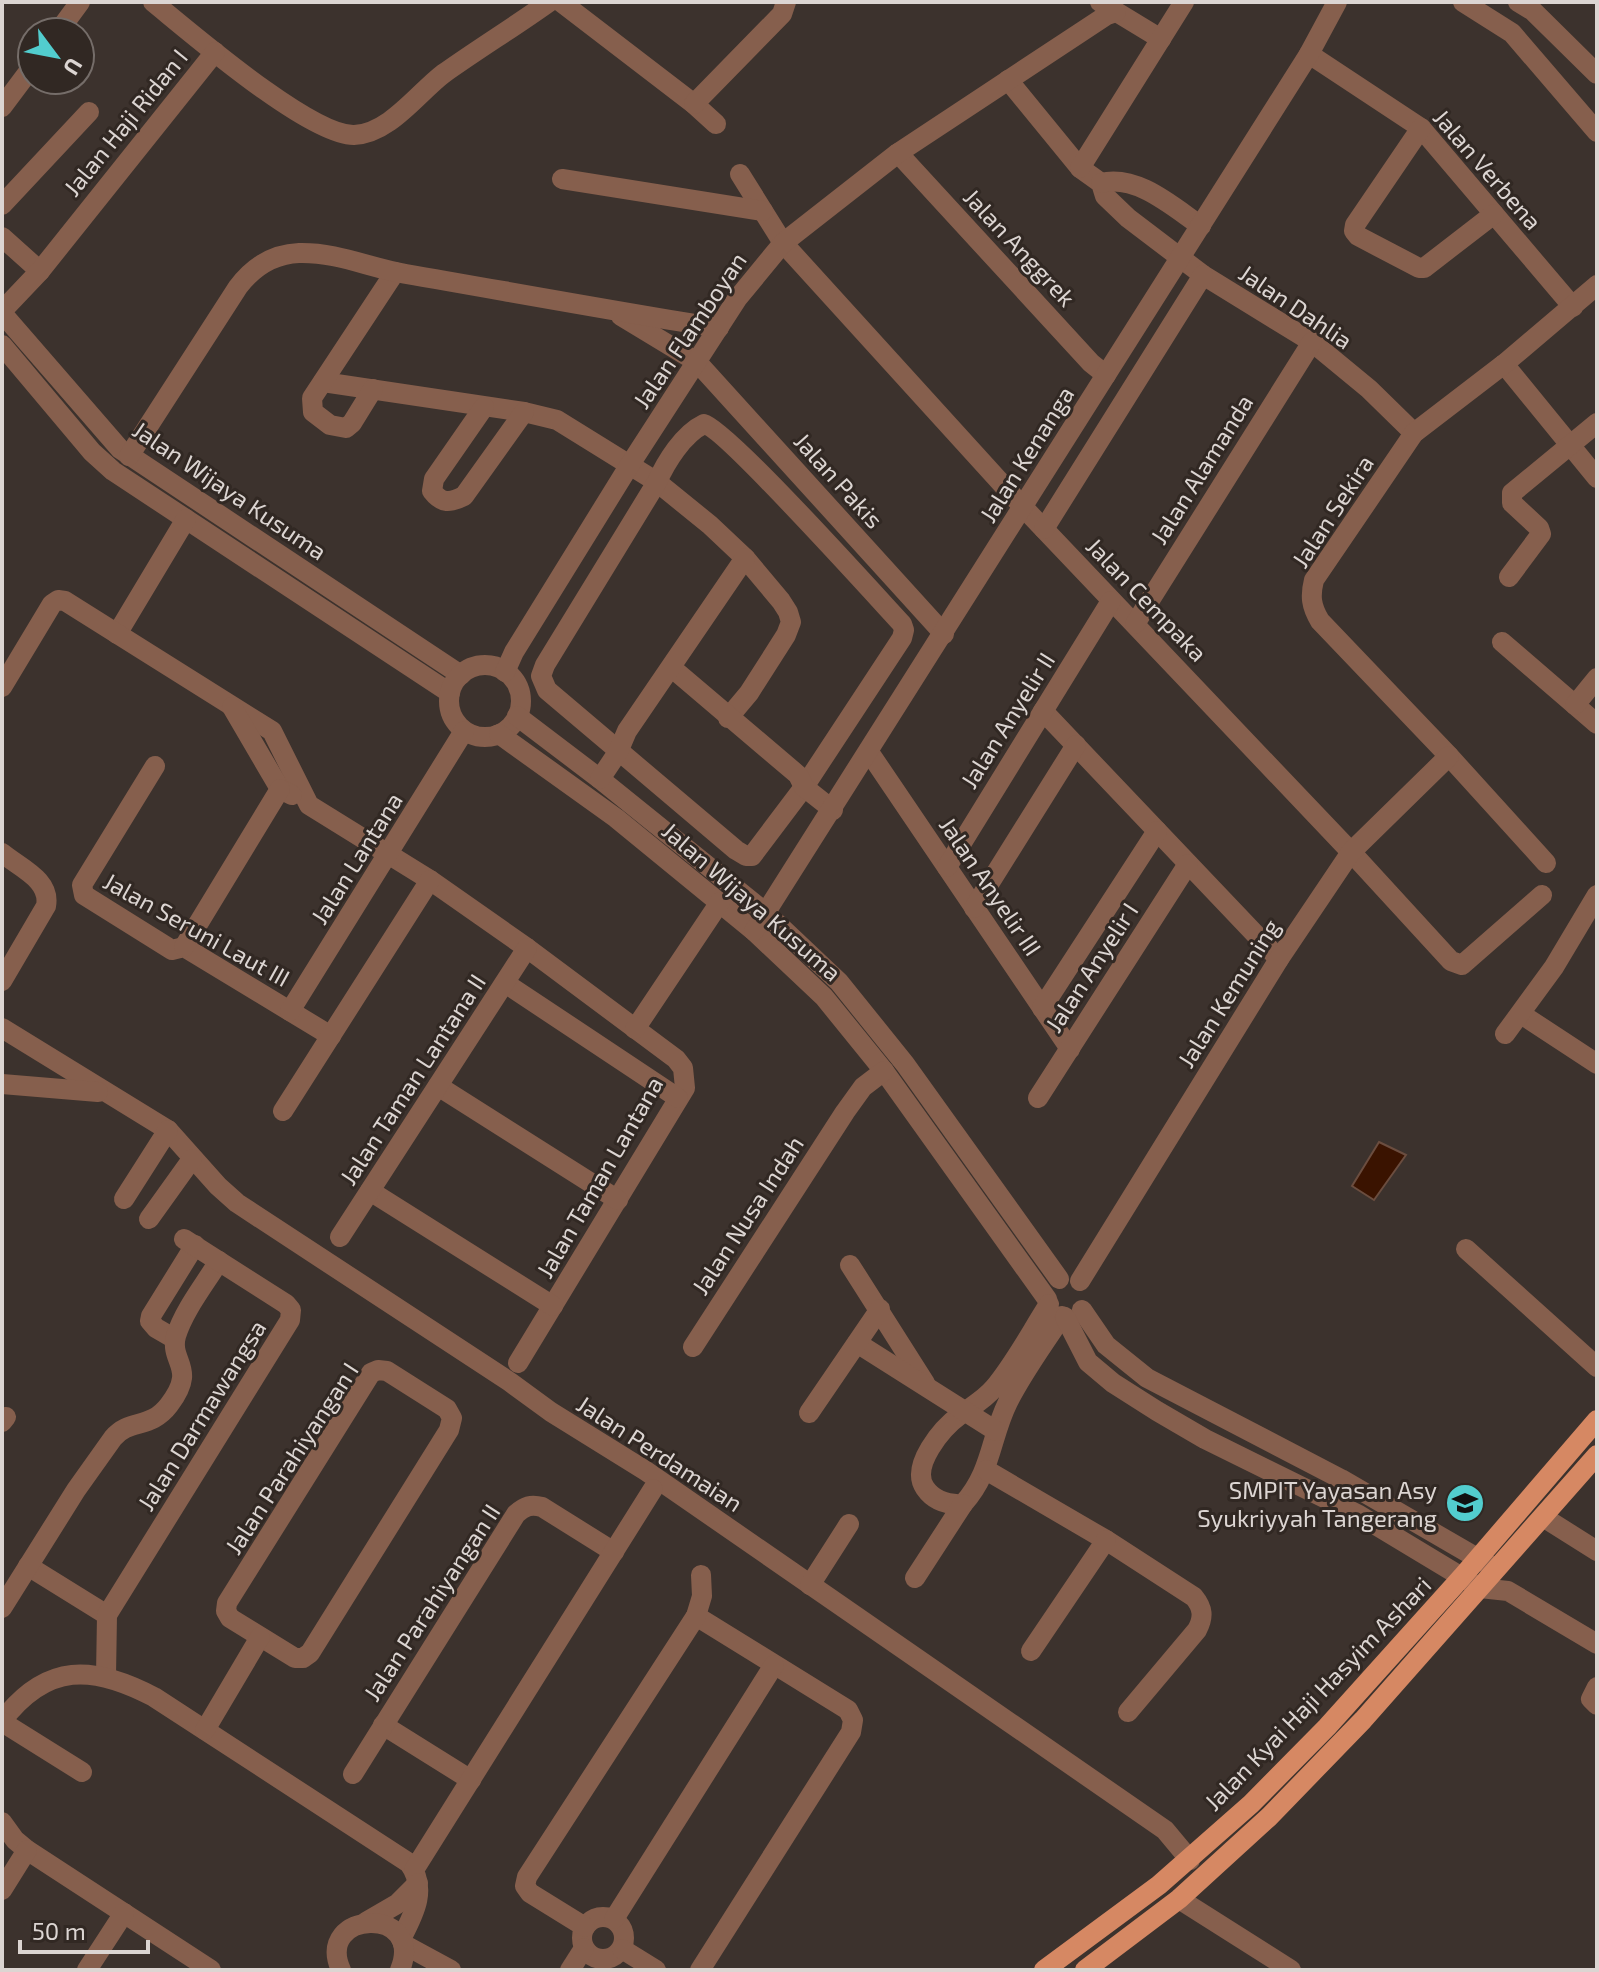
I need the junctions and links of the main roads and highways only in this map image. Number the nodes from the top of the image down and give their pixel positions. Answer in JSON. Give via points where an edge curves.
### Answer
{"nodes":[{"id":1,"x":1597,"y":1420,"type":"edge"},
{"id":2,"x":1597,"y":1455,"type":"edge"},
{"id":3,"x":1487,"y":1564,"type":"junction"},
{"id":4,"x":1471,"y":1582,"type":"junction"},
{"id":5,"x":1044,"y":1970,"type":"edge"},
{"id":6,"x":1085,"y":1970,"type":"edge"}],
"edges":[{"from":1,"to":3,"type":"main road","name":"Jalan Kyai Haji Hasyim Ashari"},
{"from":2,"to":3,"type":"main road","name":"Jalan Kyai Haji Hasyim Ashari","via":[[1543,1517]]},
{"from":3,"to":4,"type":"main road","name":"Jalan Kyai Haji Hasyim Ashari"},
{"from":4,"to":5,"type":"main road","name":"Jalan Kyai Haji Hasyim Ashari","via":[[1190,1860]]},
{"from":4,"to":6,"type":"main road","name":"Jalan Kyai Haji Hasyim Ashari","via":[[1329,1755],[1259,1826],[1179,1899]]}]}
